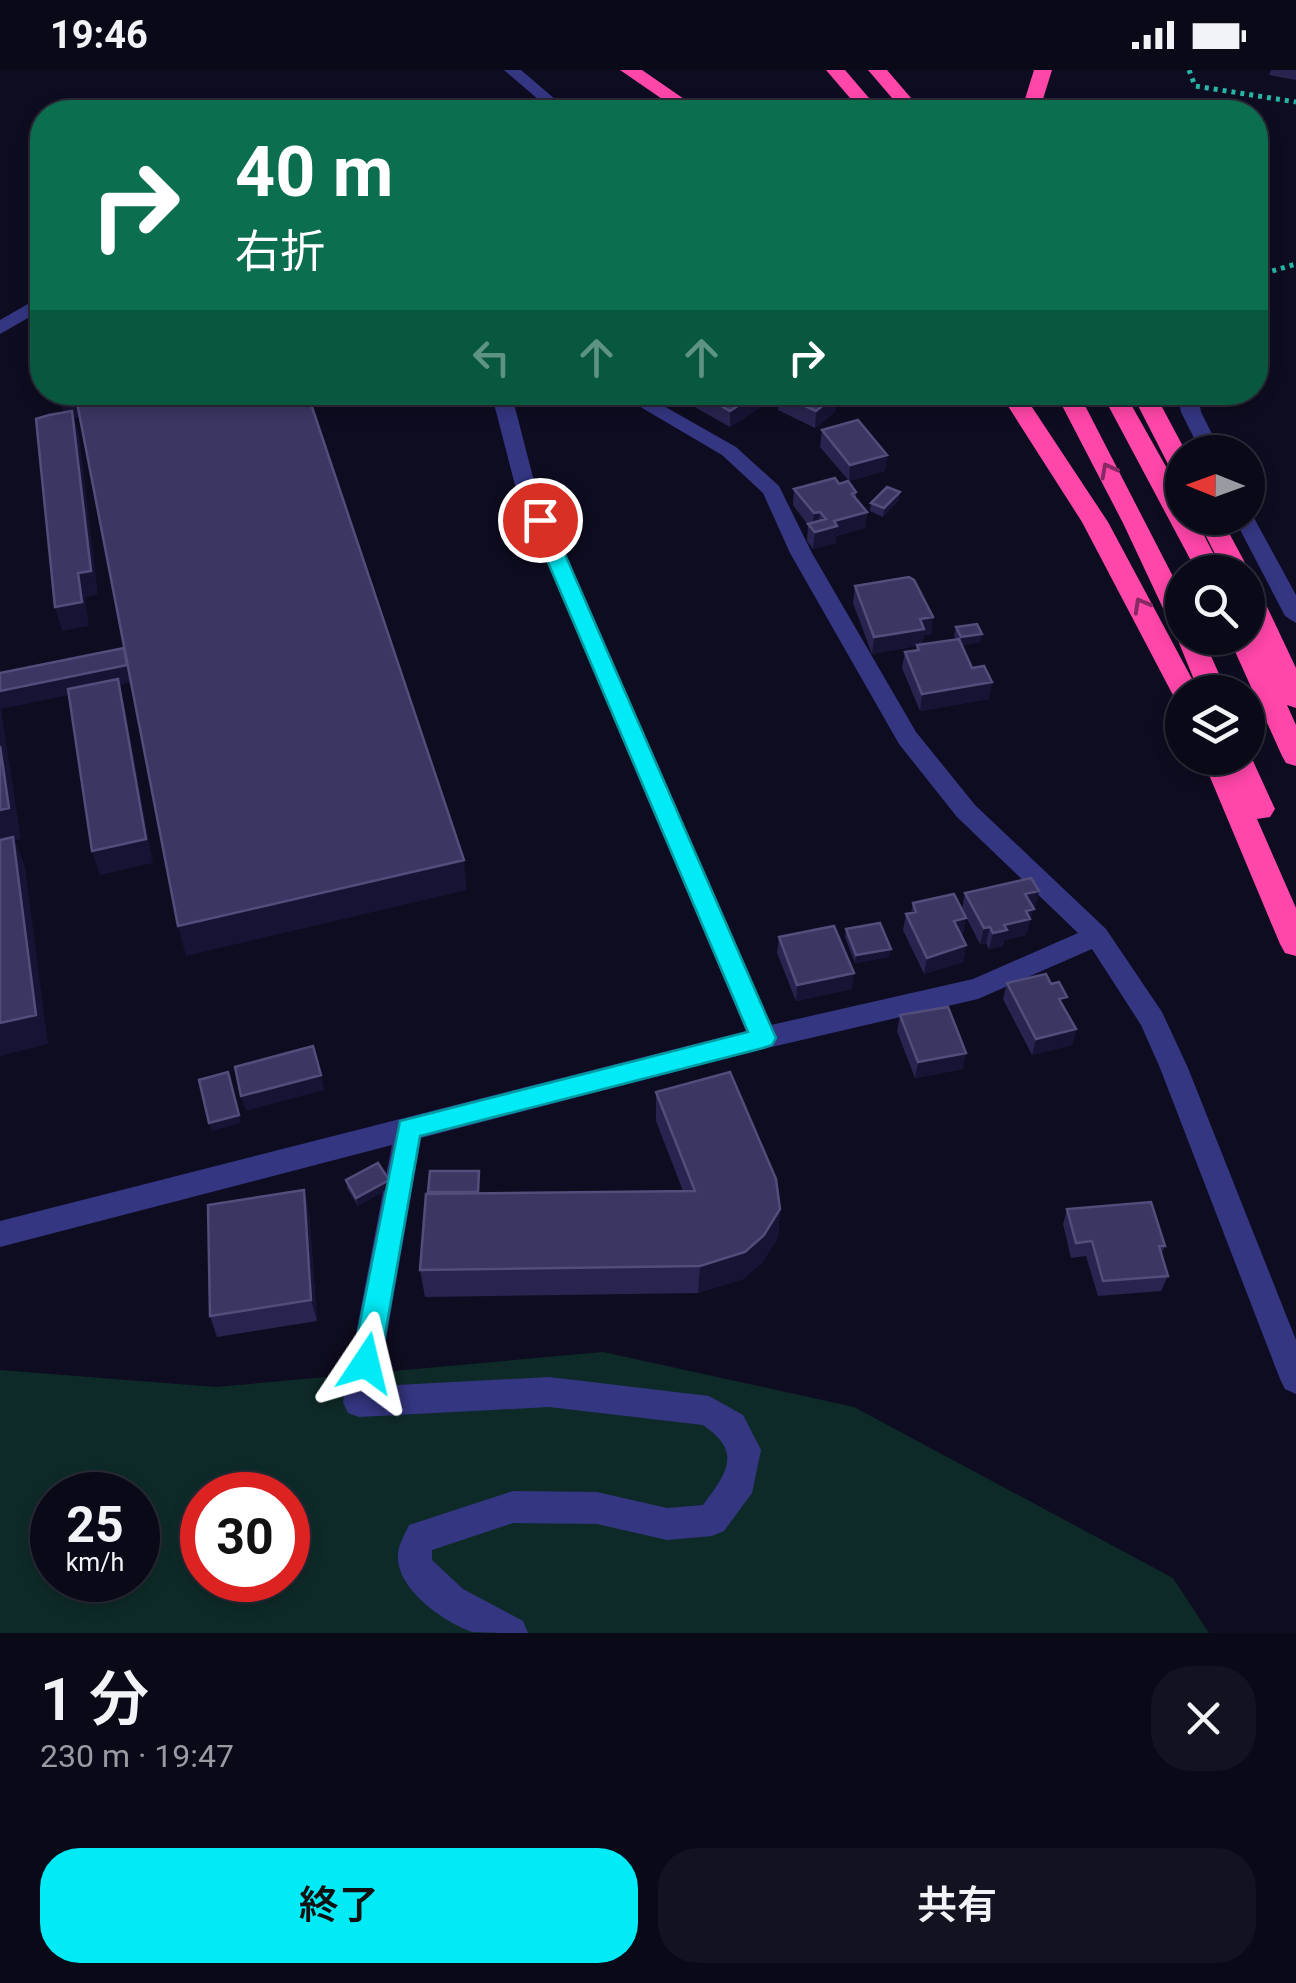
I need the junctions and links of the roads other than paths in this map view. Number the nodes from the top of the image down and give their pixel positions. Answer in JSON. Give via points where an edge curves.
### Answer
{"nodes":[{"id":1,"x":512,"y":70,"type":"edge"},
{"id":2,"x":630,"y":70,"type":"edge"},
{"id":3,"x":650,"y":70,"type":"edge"},
{"id":4,"x":835,"y":70,"type":"edge"},
{"id":5,"x":877,"y":70,"type":"edge"},
{"id":6,"x":1044,"y":70,"type":"edge"},
{"id":7,"x":548,"y":100,"type":"edge"},
{"id":8,"x":675,"y":100,"type":"edge"},
{"id":9,"x":689,"y":100,"type":"edge"},
{"id":10,"x":861,"y":100,"type":"edge"},
{"id":11,"x":903,"y":100,"type":"edge"},
{"id":12,"x":1034,"y":100,"type":"edge"},
{"id":13,"x":30,"y":309,"type":"edge"},
{"id":14,"x":0,"y":328,"type":"edge"},
{"id":15,"x":504,"y":405,"type":"edge"},
{"id":16,"x":647,"y":405,"type":"edge"},
{"id":17,"x":1019,"y":405,"type":"edge"},
{"id":18,"x":1073,"y":405,"type":"edge"},
{"id":19,"x":1119,"y":405,"type":"edge"},
{"id":20,"x":1149,"y":405,"type":"edge"},
{"id":21,"x":1190,"y":405,"type":"edge"},
{"id":22,"x":1202,"y":435,"type":"edge"},
{"id":23,"x":1165,"y":436,"type":"edge"},
{"id":24,"x":1165,"y":485,"type":"edge"},
{"id":25,"x":1253,"y":535,"type":"edge"},
{"id":26,"x":1165,"y":584,"type":"edge"},
{"id":27,"x":1296,"y":616,"type":"edge"},
{"id":28,"x":1265,"y":631,"type":"edge"},
{"id":29,"x":1250,"y":655,"type":"edge"},
{"id":30,"x":1176,"y":675,"type":"edge"},
{"id":31,"x":1296,"y":698,"type":"edge"},
{"id":32,"x":1296,"y":756,"type":"edge"},
{"id":33,"x":1223,"y":775,"type":"edge"},
{"id":34,"x":1246,"y":775,"type":"edge"},
{"id":35,"x":1296,"y":906,"type":"edge"},
{"id":36,"x":1098,"y":936,"type":"junction"},
{"id":37,"x":1296,"y":944,"type":"edge"},
{"id":38,"x":763,"y":1038,"type":"junction"},
{"id":39,"x":409,"y":1128,"type":"junction"},
{"id":40,"x":0,"y":1234,"type":"edge"},
{"id":41,"x":1296,"y":1378,"type":"edge"},
{"id":42,"x":511,"y":1633,"type":"edge"}],
"edges":[{"from":1,"to":7,"type":"street"},
{"from":2,"to":8,"type":"highway"},
{"from":3,"to":9,"type":"highway"},
{"from":4,"to":10,"type":"highway"},
{"from":5,"to":11,"type":"highway"},
{"from":6,"to":12,"type":"highway"},
{"from":13,"to":14,"type":"street"},
{"from":15,"to":38,"type":"street","via":[[525,485]]},
{"from":16,"to":36,"type":"street","via":[[729,451],[772,490],[907,738],[966,811]]},
{"from":30,"to":17,"type":"highway","one_way":true,"via":[[1095,522]]},
{"from":26,"to":18,"type":"highway","one_way":true},
{"from":19,"to":24,"type":"highway"},
{"from":20,"to":23,"type":"highway"},
{"from":21,"to":22,"type":"street"},
{"from":25,"to":27,"type":"street"},
{"from":28,"to":31,"type":"highway"},
{"from":29,"to":32,"type":"highway"},
{"from":33,"to":37,"type":"highway"},
{"from":34,"to":35,"type":"highway"},
{"from":36,"to":38,"type":"street","via":[[978,988]]},
{"from":36,"to":41,"type":"street","via":[[1174,1068]]},
{"from":38,"to":39,"type":"street"},
{"from":39,"to":40,"type":"street"},
{"from":39,"to":42,"type":"street","via":[[359,1402],[550,1392],[673,1407],[709,1412],[732,1426],[745,1450],[740,1482],[712,1520],[667,1524],[598,1508],[513,1507],[421,1538],[416,1568],[456,1606]]}]}
